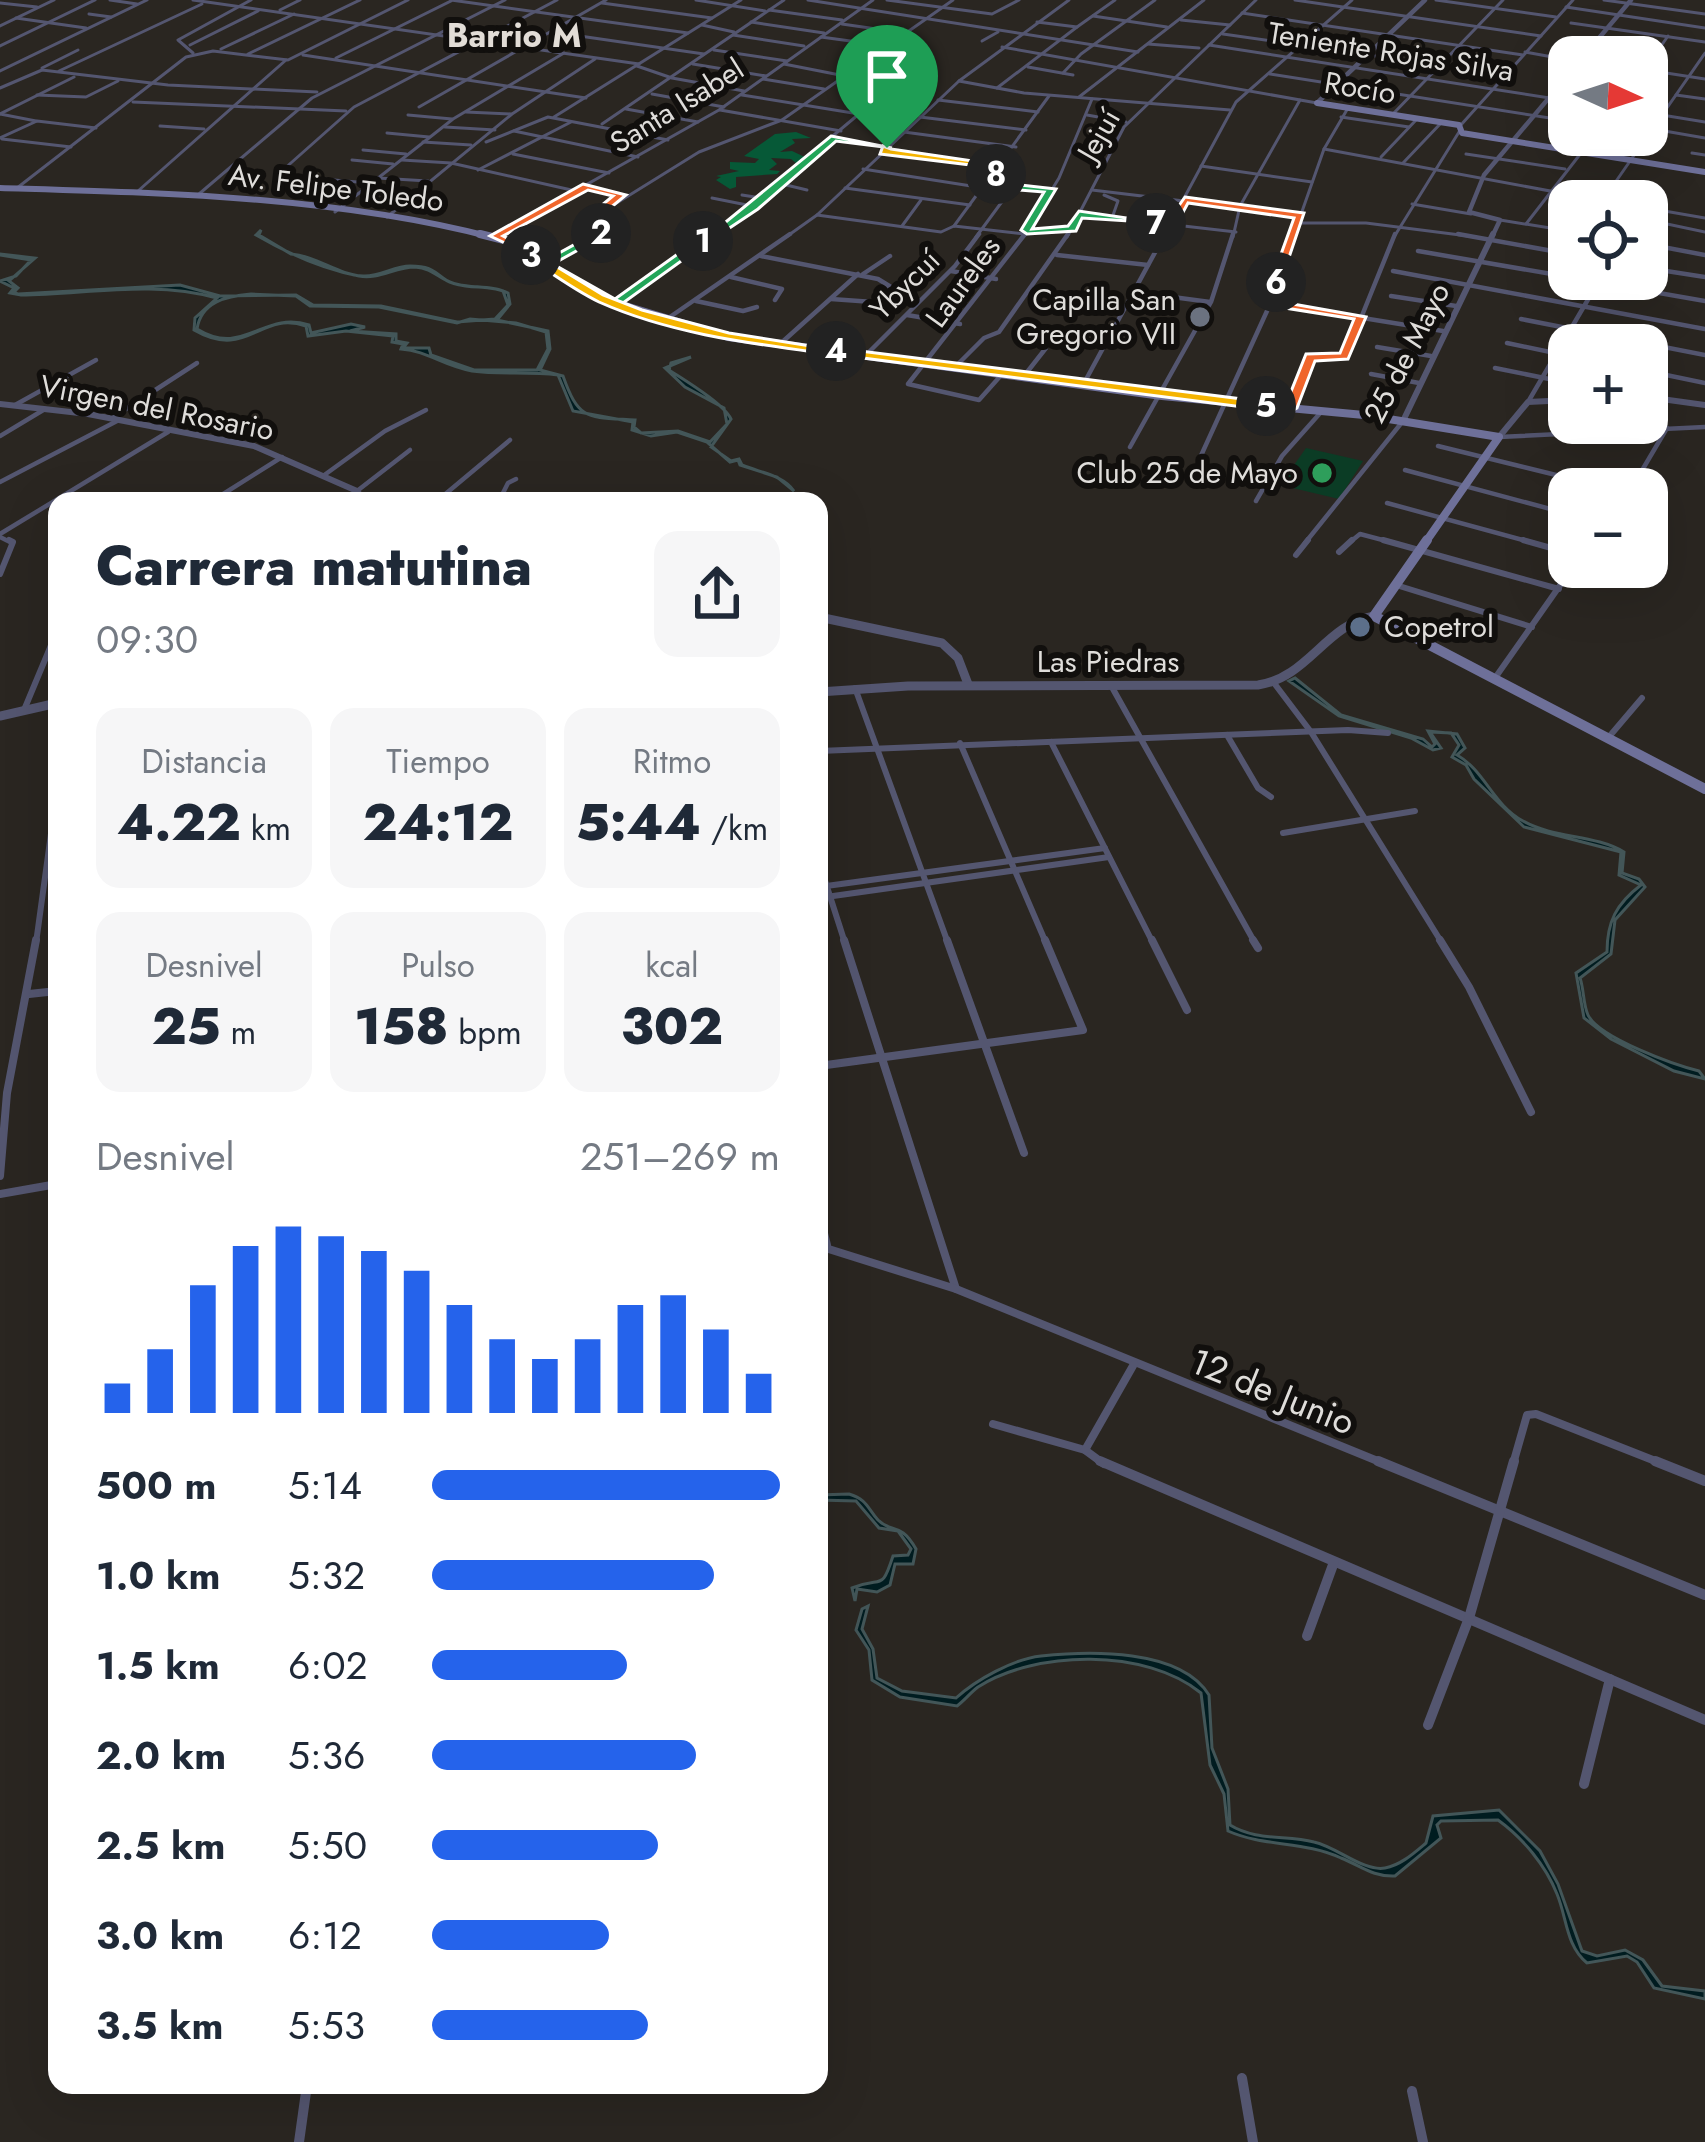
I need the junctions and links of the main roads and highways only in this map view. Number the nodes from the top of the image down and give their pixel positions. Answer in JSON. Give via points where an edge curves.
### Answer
{"nodes":[{"id":1,"x":1317,"y":103,"type":"road end"},
{"id":2,"x":1705,"y":172,"type":"edge"},
{"id":3,"x":0,"y":188,"type":"edge"},
{"id":4,"x":1705,"y":789,"type":"edge"}],
"edges":[{"from":1,"to":2,"type":"main road","name":"Rocío"},
{"from":3,"to":4,"type":"main road","name":"Av. Felipe Toledo","via":[[199,194],[495,236],[616,304],[779,345],[1499,437],[1374,616]]}]}
